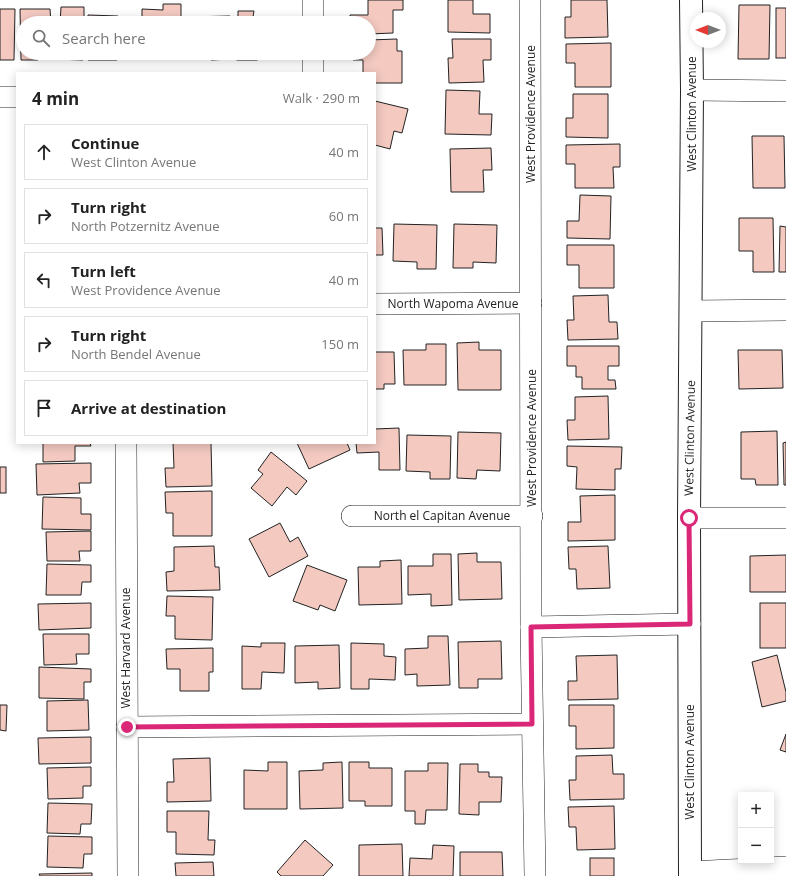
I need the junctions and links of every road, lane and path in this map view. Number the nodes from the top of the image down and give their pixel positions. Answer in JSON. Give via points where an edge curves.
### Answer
{"nodes":[{"id":1,"x":313,"y":0,"type":"edge"},
{"id":2,"x":530,"y":0,"type":"edge"},
{"id":3,"x":691,"y":0,"type":"edge"},
{"id":4,"x":313,"y":16,"type":"edge"},
{"id":5,"x":313,"y":60,"type":"edge"},
{"id":6,"x":313,"y":72,"type":"edge"},
{"id":7,"x":692,"y":90,"type":"junction"},
{"id":8,"x":786,"y":91,"type":"edge"},
{"id":9,"x":0,"y":97,"type":"edge"},
{"id":10,"x":16,"y":97,"type":"edge"},
{"id":11,"x":531,"y":303,"type":"junction"},
{"id":12,"x":376,"y":304,"type":"edge"},
{"id":13,"x":786,"y":310,"type":"edge"},
{"id":14,"x":692,"y":311,"type":"junction"},
{"id":15,"x":126,"y":444,"type":"edge"},
{"id":16,"x":352,"y":516,"type":"dead end"},
{"id":17,"x":532,"y":516,"type":"junction"},
{"id":18,"x":689,"y":518,"type":"junction"},
{"id":19,"x":786,"y":518,"type":"edge"},
{"id":20,"x":690,"y":624,"type":"junction"},
{"id":21,"x":531,"y":627,"type":"junction"},
{"id":22,"x":532,"y":724,"type":"junction"},
{"id":23,"x":127,"y":727,"type":"junction"},
{"id":24,"x":786,"y":867,"type":"edge"},
{"id":25,"x":766,"y":872,"type":"edge"},
{"id":26,"x":690,"y":874,"type":"edge"},
{"id":27,"x":128,"y":876,"type":"edge"},
{"id":28,"x":536,"y":876,"type":"edge"}],
"edges":[{"from":1,"to":4,"type":"street"},
{"from":2,"to":11,"type":"street","name":"West Providence Avenue"},
{"from":3,"to":7,"type":"main road","name":"West Clinton Avenue"},
{"from":5,"to":6,"type":"street"},
{"from":7,"to":8,"type":"street"},
{"from":7,"to":14,"type":"main road","name":"West Clinton Avenue"},
{"from":9,"to":10,"type":"street"},
{"from":11,"to":12,"type":"street","name":"North Wapoma Avenue"},
{"from":11,"to":17,"type":"street","name":"West Providence Avenue"},
{"from":13,"to":14,"type":"street"},
{"from":14,"to":18,"type":"main road","name":"West Clinton Avenue"},
{"from":15,"to":23,"type":"street","name":"West Harvard Avenue"},
{"from":16,"to":17,"type":"street","name":"North el Capitan Avenue"},
{"from":17,"to":21,"type":"street","name":"West Providence Avenue"},
{"from":18,"to":19,"type":"street"},
{"from":18,"to":20,"type":"main road","name":"West Clinton Avenue"},
{"from":20,"to":21,"type":"street"},
{"from":20,"to":26,"type":"main road","name":"West Clinton Avenue"},
{"from":21,"to":22,"type":"street","name":"West Providence Avenue"},
{"from":22,"to":23,"type":"street"},
{"from":22,"to":28,"type":"street","name":"West Providence Avenue"},
{"from":23,"to":27,"type":"street","name":"West Harvard Avenue"},
{"from":24,"to":25,"type":"street"},
{"from":25,"to":26,"type":"street"}]}
